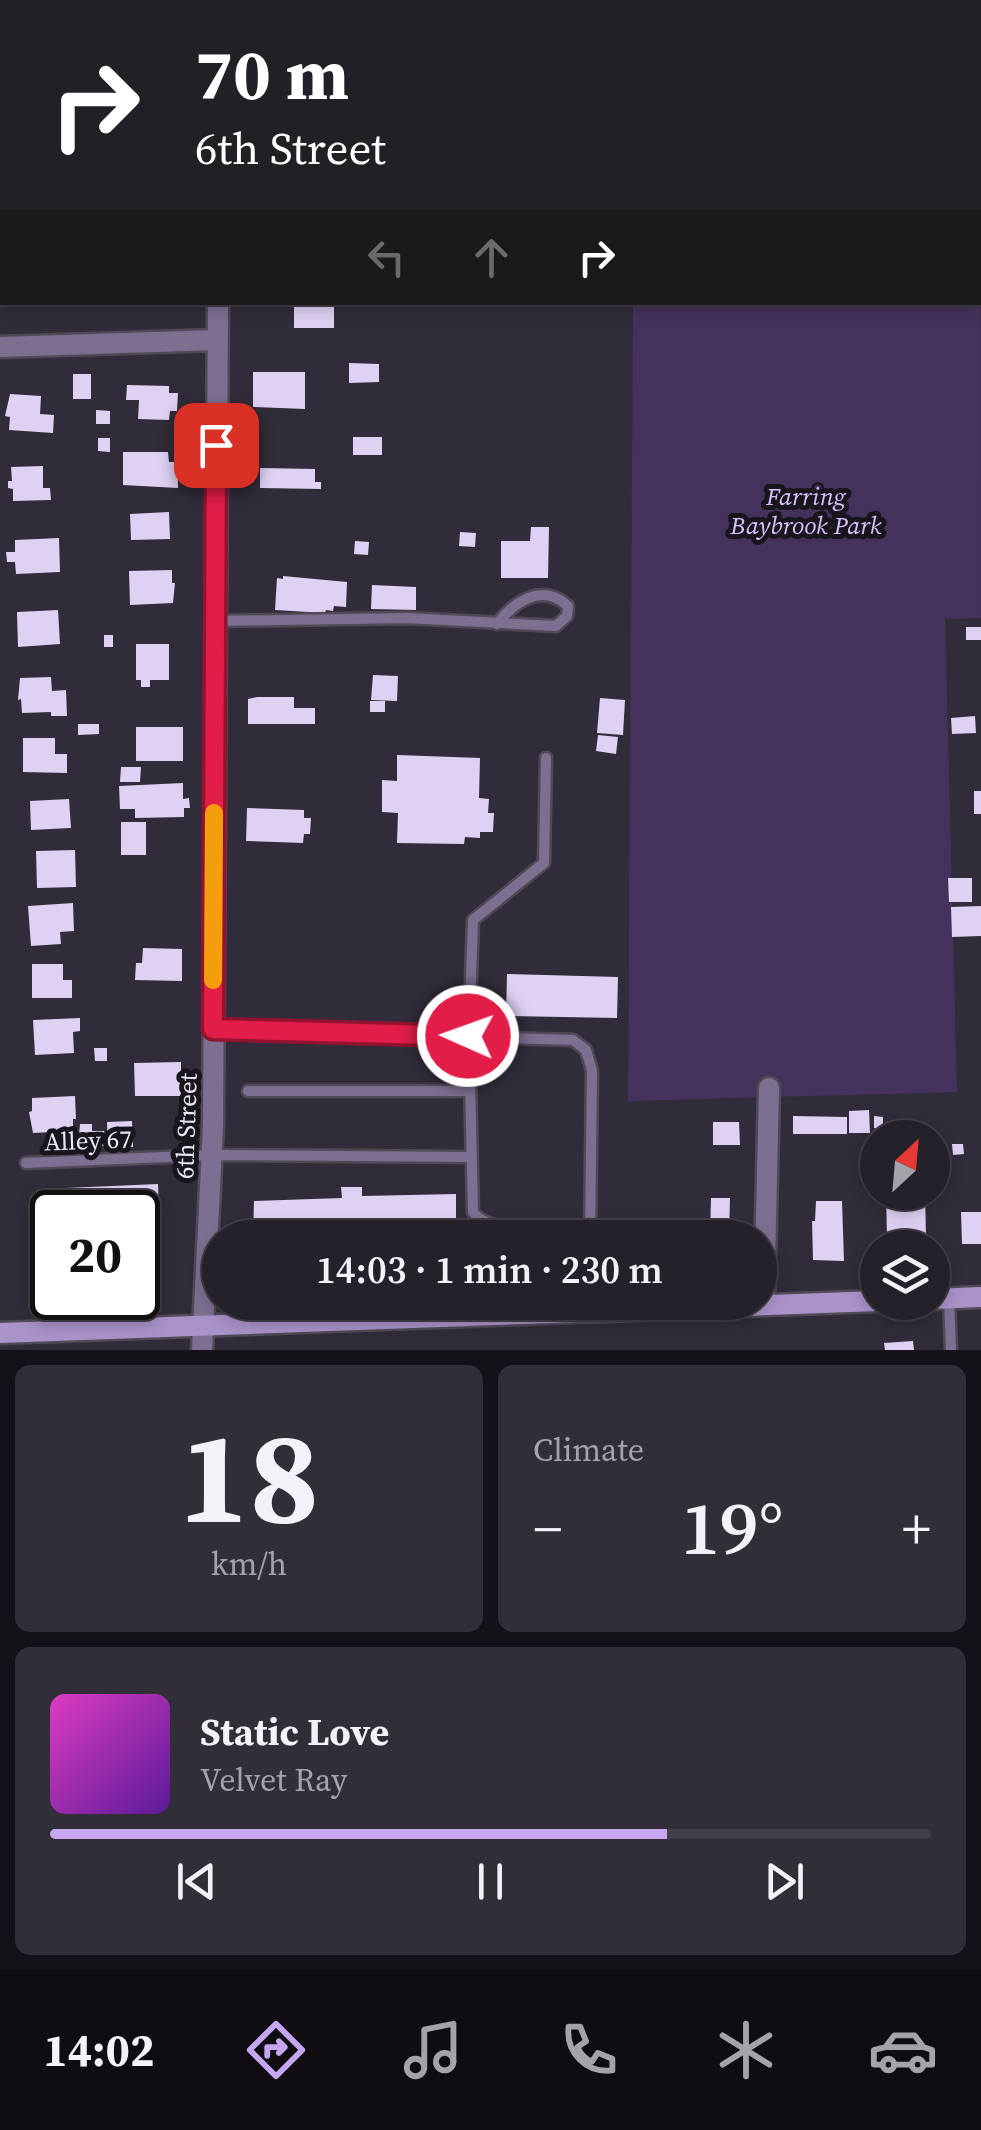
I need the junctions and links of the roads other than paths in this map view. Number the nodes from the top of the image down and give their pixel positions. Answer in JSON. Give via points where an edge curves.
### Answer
{"nodes":[{"id":1,"x":218,"y":305,"type":"edge"},
{"id":2,"x":217,"y":340,"type":"junction"},
{"id":3,"x":0,"y":347,"type":"edge"},
{"id":4,"x":216,"y":620,"type":"junction"},
{"id":5,"x":496,"y":624,"type":"junction"},
{"id":6,"x":546,"y":758,"type":"dead end"},
{"id":7,"x":213,"y":1029,"type":"junction"},
{"id":8,"x":468,"y":1036,"type":"junction"},
{"id":9,"x":769,"y":1088,"type":"dead end"},
{"id":10,"x":470,"y":1091,"type":"junction"},
{"id":11,"x":248,"y":1092,"type":"dead end"},
{"id":12,"x":211,"y":1156,"type":"junction"},
{"id":13,"x":471,"y":1157,"type":"junction"},
{"id":14,"x":26,"y":1163,"type":"dead end"},
{"id":15,"x":479,"y":1220,"type":"edge"},
{"id":16,"x":590,"y":1220,"type":"edge"},
{"id":17,"x":766,"y":1220,"type":"edge"},
{"id":18,"x":981,"y":1297,"type":"edge"},
{"id":19,"x":950,"y":1298,"type":"edge"},
{"id":20,"x":860,"y":1301,"type":"edge"},
{"id":21,"x":777,"y":1304,"type":"edge"},
{"id":22,"x":324,"y":1320,"type":"edge"},
{"id":23,"x":945,"y":1320,"type":"edge"},
{"id":24,"x":202,"y":1326,"type":"junction"},
{"id":25,"x":0,"y":1333,"type":"edge"},
{"id":26,"x":202,"y":1350,"type":"edge"},
{"id":27,"x":951,"y":1350,"type":"edge"}],
"edges":[{"from":1,"to":2,"type":"street","name":"6th Street"},
{"from":2,"to":3,"type":"street"},
{"from":2,"to":4,"type":"street","name":"6th Street"},
{"from":4,"to":5,"type":"lane"},
{"from":4,"to":7,"type":"street","name":"6th Street"},
{"from":5,"to":5,"type":"lane","via":[[556,626],[568,606],[551,596],[531,596]]},
{"from":6,"to":8,"type":"lane","via":[[544,863],[473,920]]},
{"from":7,"to":8,"type":"lane"},
{"from":7,"to":12,"type":"street","name":"6th Street"},
{"from":8,"to":10,"type":"lane"},
{"from":8,"to":16,"type":"lane","via":[[574,1040],[586,1050],[592,1071]]},
{"from":9,"to":17,"type":"street"},
{"from":10,"to":11,"type":"lane"},
{"from":10,"to":13,"type":"lane"},
{"from":12,"to":13,"type":"lane","name":"Alley 67"},
{"from":12,"to":14,"type":"lane","name":"Alley 67"},
{"from":12,"to":24,"type":"street","name":"6th Street"},
{"from":13,"to":15,"type":"lane","via":[[473,1212]]},
{"from":18,"to":19,"type":"main road"},
{"from":20,"to":21,"type":"main road"},
{"from":22,"to":24,"type":"main road"},
{"from":23,"to":27,"type":"lane"},
{"from":24,"to":25,"type":"main road"},
{"from":24,"to":26,"type":"street","name":"6th Street"}]}
